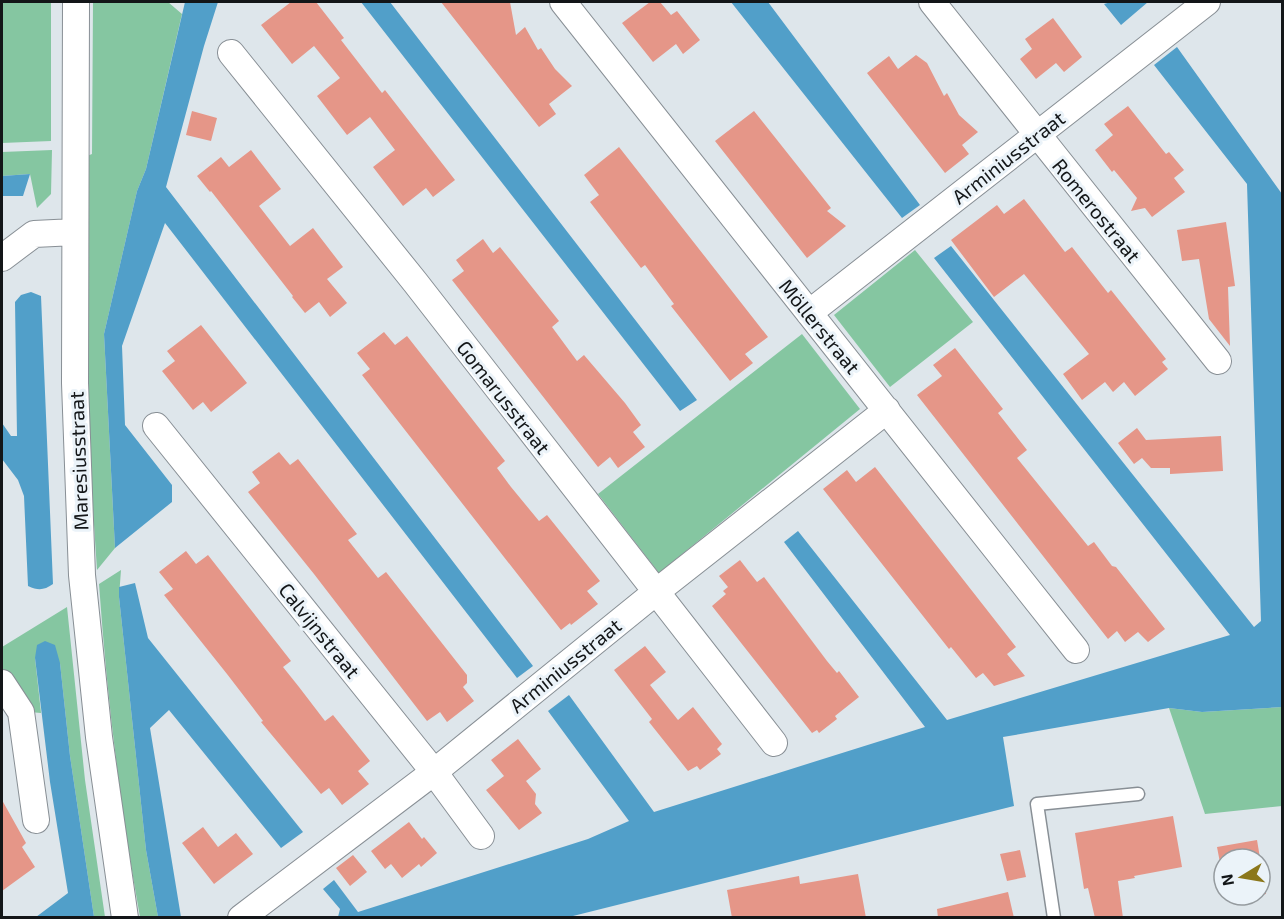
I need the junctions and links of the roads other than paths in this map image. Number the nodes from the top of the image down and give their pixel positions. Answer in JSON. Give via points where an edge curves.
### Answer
{"nodes":[{"id":1,"x":76,"y":2,"type":"edge"},
{"id":2,"x":563,"y":2,"type":"edge"},
{"id":3,"x":932,"y":2,"type":"edge"},
{"id":4,"x":1207,"y":2,"type":"edge"},
{"id":5,"x":231,"y":53,"type":"dead end"},
{"id":6,"x":1036,"y":135,"type":"junction"},
{"id":7,"x":75,"y":232,"type":"junction"},
{"id":8,"x":2,"y":258,"type":"edge"},
{"id":9,"x":809,"y":313,"type":"junction"},
{"id":10,"x":1218,"y":362,"type":"dead end"},
{"id":11,"x":887,"y":410,"type":"junction"},
{"id":12,"x":156,"y":426,"type":"dead end"},
{"id":13,"x":656,"y":592,"type":"junction"},
{"id":14,"x":1076,"y":650,"type":"dead end"},
{"id":15,"x":2,"y":683,"type":"edge"},
{"id":16,"x":774,"y":743,"type":"dead end"},
{"id":17,"x":434,"y":772,"type":"junction"},
{"id":18,"x":1137,"y":794,"type":"dead end"},
{"id":19,"x":36,"y":820,"type":"dead end"},
{"id":20,"x":481,"y":836,"type":"dead end"},
{"id":21,"x":125,"y":918,"type":"edge"},
{"id":22,"x":241,"y":918,"type":"edge"},
{"id":23,"x":1054,"y":918,"type":"edge"}],
"edges":[{"from":1,"to":7,"type":"street","name":"Maresiusstraat"},
{"from":2,"to":9,"type":"street","name":"Möllerstraat"},
{"from":3,"to":6,"type":"street","name":"Romerostraat"},
{"from":4,"to":6,"type":"street","name":"Arminiusstraat"},
{"from":5,"to":13,"type":"street","name":"Gomarusstraat"},
{"from":6,"to":9,"type":"street","name":"Arminiusstraat"},
{"from":6,"to":10,"type":"street","name":"Romerostraat"},
{"from":7,"to":8,"type":"street","via":[[34,234]]},
{"from":7,"to":21,"type":"street","name":"Maresiusstraat","via":[[75,383],[82,575],[99,737]]},
{"from":9,"to":11,"type":"street","name":"Möllerstraat"},
{"from":11,"to":13,"type":"street","name":"Arminiusstraat"},
{"from":11,"to":14,"type":"street","name":"Möllerstraat"},
{"from":12,"to":17,"type":"street","name":"Calvijnstraat"},
{"from":13,"to":16,"type":"street","name":"Gomarusstraat"},
{"from":13,"to":17,"type":"street","name":"Arminiusstraat"},
{"from":15,"to":19,"type":"street","via":[[21,712]]},
{"from":17,"to":20,"type":"street","name":"Calvijnstraat"},
{"from":17,"to":22,"type":"street","name":"Arminiusstraat"},
{"from":18,"to":23,"type":"lane","via":[[1037,804]]}]}
